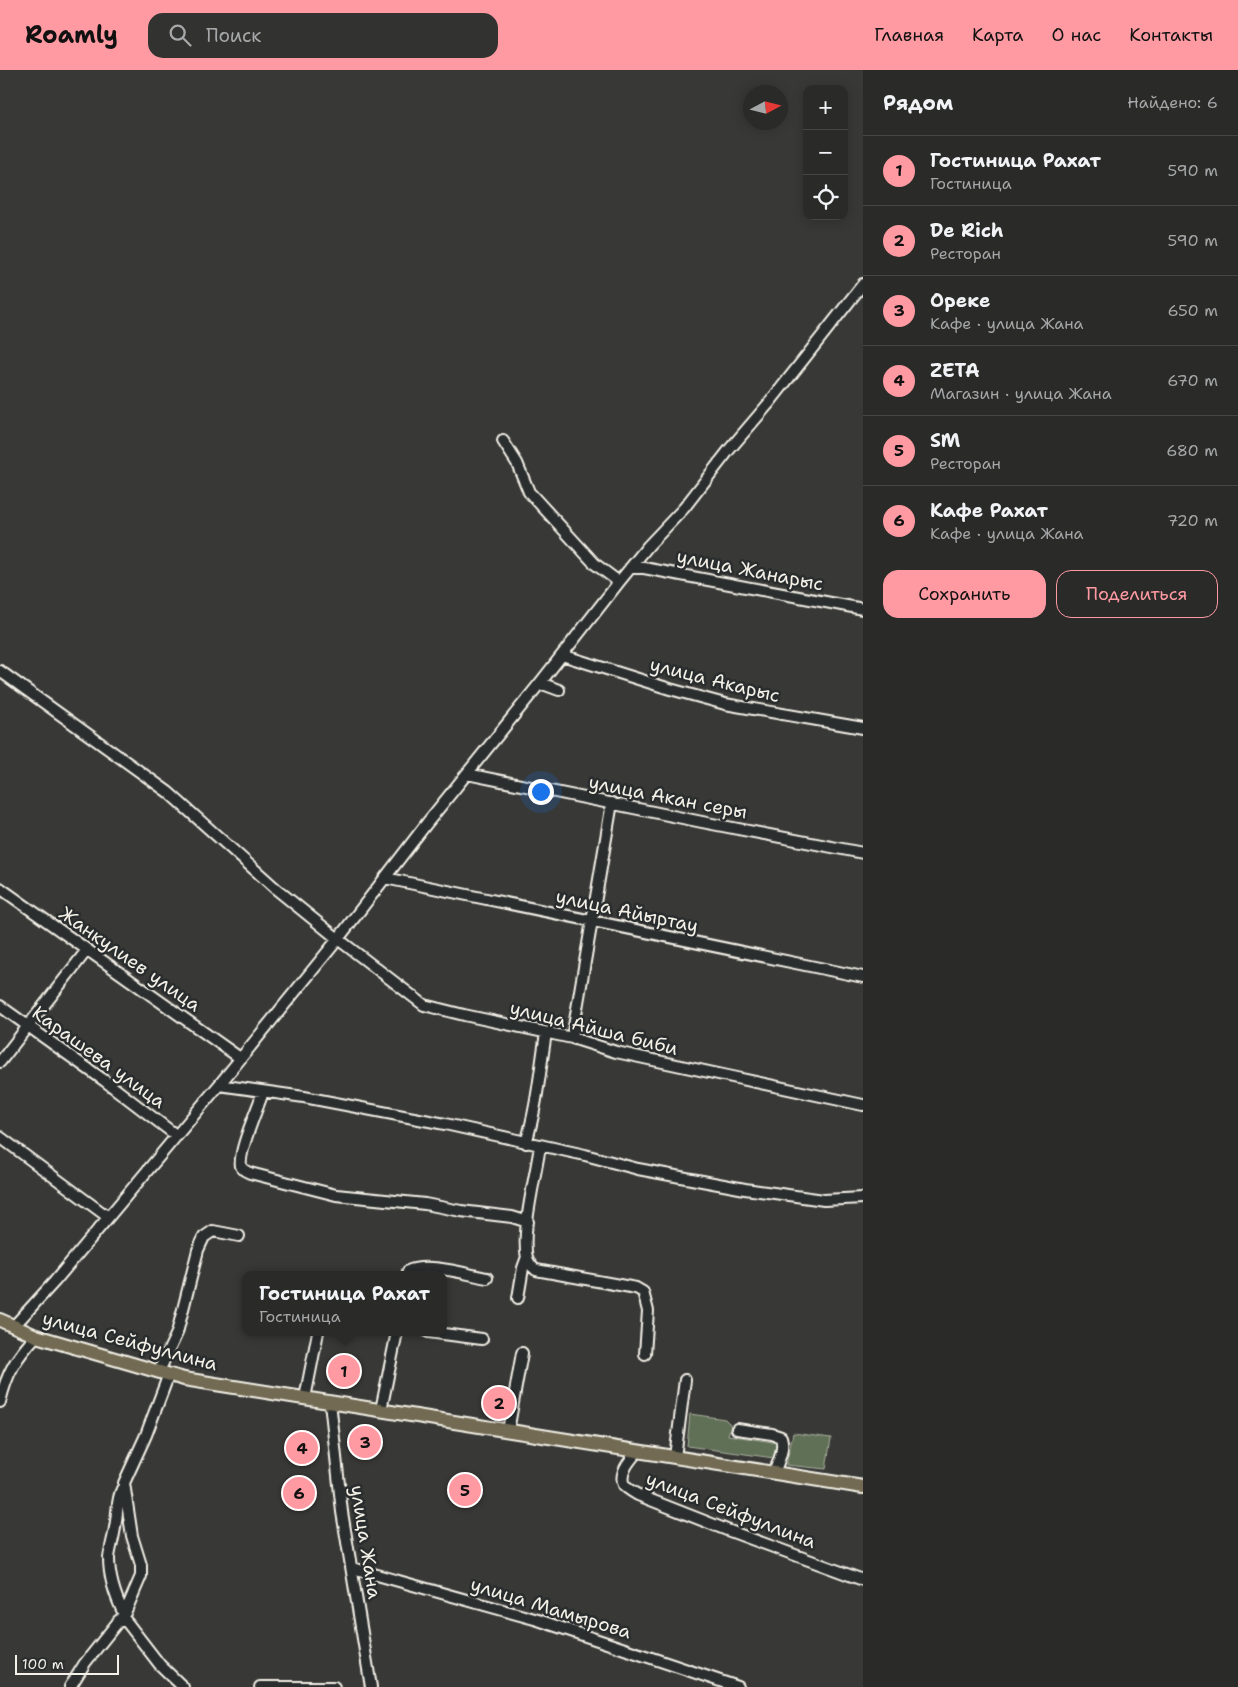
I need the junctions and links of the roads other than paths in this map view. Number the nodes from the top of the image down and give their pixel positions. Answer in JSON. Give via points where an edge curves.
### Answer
{"nodes":[{"id":1,"x":863,"y":284,"type":"edge"},
{"id":2,"x":503,"y":441,"type":"dead end"},
{"id":3,"x":630,"y":568,"type":"junction"},
{"id":4,"x":619,"y":582,"type":"junction"},
{"id":5,"x":863,"y":609,"type":"edge"},
{"id":6,"x":562,"y":655,"type":"junction"},
{"id":7,"x":0,"y":671,"type":"edge"},
{"id":8,"x":540,"y":684,"type":"junction"},
{"id":9,"x":559,"y":690,"type":"dead end"},
{"id":10,"x":863,"y":728,"type":"edge"},
{"id":11,"x":467,"y":774,"type":"junction"},
{"id":12,"x":612,"y":803,"type":"junction"},
{"id":13,"x":863,"y":853,"type":"edge"},
{"id":14,"x":385,"y":878,"type":"junction"},
{"id":15,"x":0,"y":888,"type":"edge"},
{"id":16,"x":592,"y":922,"type":"junction"},
{"id":17,"x":338,"y":939,"type":"junction"},
{"id":18,"x":87,"y":950,"type":"junction"},
{"id":19,"x":863,"y":977,"type":"edge"},
{"id":20,"x":0,"y":1006,"type":"edge"},
{"id":21,"x":28,"y":1026,"type":"junction"},
{"id":22,"x":546,"y":1033,"type":"junction"},
{"id":23,"x":572,"y":1038,"type":"junction"},
{"id":24,"x":240,"y":1058,"type":"junction"},
{"id":25,"x":0,"y":1062,"type":"edge"},
{"id":26,"x":219,"y":1085,"type":"junction"},
{"id":27,"x":263,"y":1092,"type":"junction"},
{"id":28,"x":863,"y":1105,"type":"edge"},
{"id":29,"x":176,"y":1136,"type":"junction"},
{"id":30,"x":0,"y":1137,"type":"edge"},
{"id":31,"x":526,"y":1143,"type":"junction"},
{"id":32,"x":540,"y":1146,"type":"junction"},
{"id":33,"x":863,"y":1198,"type":"edge"},
{"id":34,"x":108,"y":1217,"type":"junction"},
{"id":35,"x":528,"y":1222,"type":"junction"},
{"id":36,"x":239,"y":1236,"type":"dead end"},
{"id":37,"x":527,"y":1257,"type":"junction"},
{"id":38,"x":408,"y":1271,"type":"edge"},
{"id":39,"x":487,"y":1278,"type":"dead end"},
{"id":40,"x":518,"y":1298,"type":"dead end"},
{"id":41,"x":0,"y":1320,"type":"edge"},
{"id":42,"x":14,"y":1326,"type":"junction"},
{"id":43,"x":447,"y":1334,"type":"edge"},
{"id":44,"x":36,"y":1336,"type":"junction"},
{"id":45,"x":317,"y":1336,"type":"edge"},
{"id":46,"x":396,"y":1336,"type":"edge"},
{"id":47,"x":482,"y":1339,"type":"dead end"},
{"id":48,"x":522,"y":1353,"type":"dead end"},
{"id":49,"x":645,"y":1354,"type":"dead end"},
{"id":50,"x":164,"y":1373,"type":"junction"},
{"id":51,"x":685,"y":1380,"type":"dead end"},
{"id":52,"x":305,"y":1398,"type":"junction"},
{"id":53,"x":0,"y":1402,"type":"edge"},
{"id":54,"x":330,"y":1402,"type":"junction"},
{"id":55,"x":382,"y":1410,"type":"junction"},
{"id":56,"x":737,"y":1429,"type":"dead end"},
{"id":57,"x":508,"y":1430,"type":"junction"},
{"id":58,"x":638,"y":1451,"type":"junction"},
{"id":59,"x":675,"y":1457,"type":"junction"},
{"id":60,"x":774,"y":1473,"type":"junction"},
{"id":61,"x":124,"y":1483,"type":"junction"},
{"id":62,"x":863,"y":1487,"type":"edge"},
{"id":63,"x":352,"y":1568,"type":"junction"},
{"id":64,"x":863,"y":1580,"type":"edge"},
{"id":65,"x":121,"y":1618,"type":"junction"},
{"id":66,"x":70,"y":1687,"type":"edge"},
{"id":67,"x":183,"y":1687,"type":"edge"},
{"id":68,"x":260,"y":1687,"type":"edge"},
{"id":69,"x":334,"y":1687,"type":"edge"},
{"id":70,"x":370,"y":1687,"type":"edge"},
{"id":71,"x":738,"y":1687,"type":"edge"}],
"edges":[{"from":1,"to":3,"type":"street","via":[[684,508]]},
{"from":2,"to":4,"type":"street","via":[[529,492],[595,564]]},
{"from":3,"to":4,"type":"street"},
{"from":3,"to":5,"type":"street","name":"улица Жанарыс"},
{"from":4,"to":6,"type":"street"},
{"from":6,"to":8,"type":"street"},
{"from":6,"to":10,"type":"street","name":"улица Акарыс","via":[[725,704]]},
{"from":7,"to":17,"type":"street","name":"улица Айша биби","via":[[168,792],[275,888]]},
{"from":8,"to":9,"type":"street"},
{"from":8,"to":11,"type":"street"},
{"from":11,"to":12,"type":"street","name":"улица Акан серы"},
{"from":11,"to":14,"type":"street"},
{"from":12,"to":13,"type":"street","name":"улица Акан серы"},
{"from":12,"to":16,"type":"street"},
{"from":14,"to":16,"type":"street","name":"улица Айыртау"},
{"from":14,"to":17,"type":"street"},
{"from":15,"to":18,"type":"street","name":"Жанкулиев улица"},
{"from":16,"to":19,"type":"street","name":"улица Айыртау"},
{"from":16,"to":23,"type":"street"},
{"from":17,"to":22,"type":"street","name":"улица Айша биби","via":[[424,1005]]},
{"from":17,"to":24,"type":"street"},
{"from":18,"to":21,"type":"street"},
{"from":18,"to":24,"type":"street","name":"Жанкулиев улица"},
{"from":20,"to":21,"type":"street","name":"Карашева улица"},
{"from":21,"to":25,"type":"street"},
{"from":21,"to":29,"type":"street","name":"Карашева улица"},
{"from":22,"to":23,"type":"street","name":"улица Айша биби"},
{"from":22,"to":31,"type":"street","via":[[537,1099]]},
{"from":23,"to":28,"type":"street","name":"улица Айша биби","via":[[636,1056]]},
{"from":24,"to":26,"type":"street"},
{"from":26,"to":27,"type":"street"},
{"from":26,"to":29,"type":"street"},
{"from":27,"to":31,"type":"street","via":[[445,1124]]},
{"from":27,"to":35,"type":"street","via":[[242,1155],[242,1167],[250,1173],[336,1195],[425,1204]]},
{"from":29,"to":34,"type":"street"},
{"from":30,"to":34,"type":"street"},
{"from":31,"to":32,"type":"street"},
{"from":32,"to":33,"type":"street","via":[[638,1169],[790,1196],[834,1201]]},
{"from":32,"to":35,"type":"street"},
{"from":34,"to":42,"type":"street"},
{"from":35,"to":37,"type":"street"},
{"from":36,"to":50,"type":"street","via":[[213,1231],[204,1237]]},
{"from":37,"to":40,"type":"street"},
{"from":37,"to":49,"type":"street","via":[[536,1270],[636,1288],[643,1292],[648,1311]]},
{"from":38,"to":39,"type":"street","via":[[435,1268]]},
{"from":41,"to":42,"type":"main road","name":"улица Сейфуллина"},
{"from":42,"to":44,"type":"main road","name":"улица Сейфуллина"},
{"from":43,"to":47,"type":"street"},
{"from":44,"to":50,"type":"main road","name":"улица Сейфуллина"},
{"from":44,"to":53,"type":"street","via":[[13,1363]]},
{"from":45,"to":52,"type":"street"},
{"from":46,"to":55,"type":"street"},
{"from":48,"to":57,"type":"street"},
{"from":50,"to":52,"type":"main road","name":"улица Сейфуллина"},
{"from":50,"to":61,"type":"street","via":[[146,1435]]},
{"from":51,"to":59,"type":"street"},
{"from":52,"to":54,"type":"main road","name":"улица Сейфуллина"},
{"from":54,"to":55,"type":"main road","name":"улица Сейфуллина"},
{"from":54,"to":63,"type":"street","name":"улица Жана","via":[[342,1512]]},
{"from":55,"to":57,"type":"main road","name":"улица Сейфуллина"},
{"from":56,"to":60,"type":"street","via":[[781,1437],[783,1443]]},
{"from":57,"to":58,"type":"main road","name":"улица Сейфуллина"},
{"from":58,"to":59,"type":"main road","name":"улица Сейфуллина"},
{"from":58,"to":64,"type":"street","name":"улица Сейфуллина","via":[[626,1466],[622,1480],[625,1487],[638,1495]]},
{"from":59,"to":60,"type":"main road","name":"улица Сейфуллина"},
{"from":60,"to":62,"type":"main road","name":"улица Сейфуллина"},
{"from":61,"to":65,"type":"street","via":[[110,1556],[110,1575]]},
{"from":61,"to":65,"type":"street","via":[[141,1576],[130,1605]]},
{"from":63,"to":70,"type":"street","name":"улица Жана"},
{"from":63,"to":71,"type":"street","name":"улица Мамырова","via":[[538,1620]]},
{"from":65,"to":66,"type":"street"},
{"from":65,"to":67,"type":"street"},
{"from":68,"to":69,"type":"street"}]}
